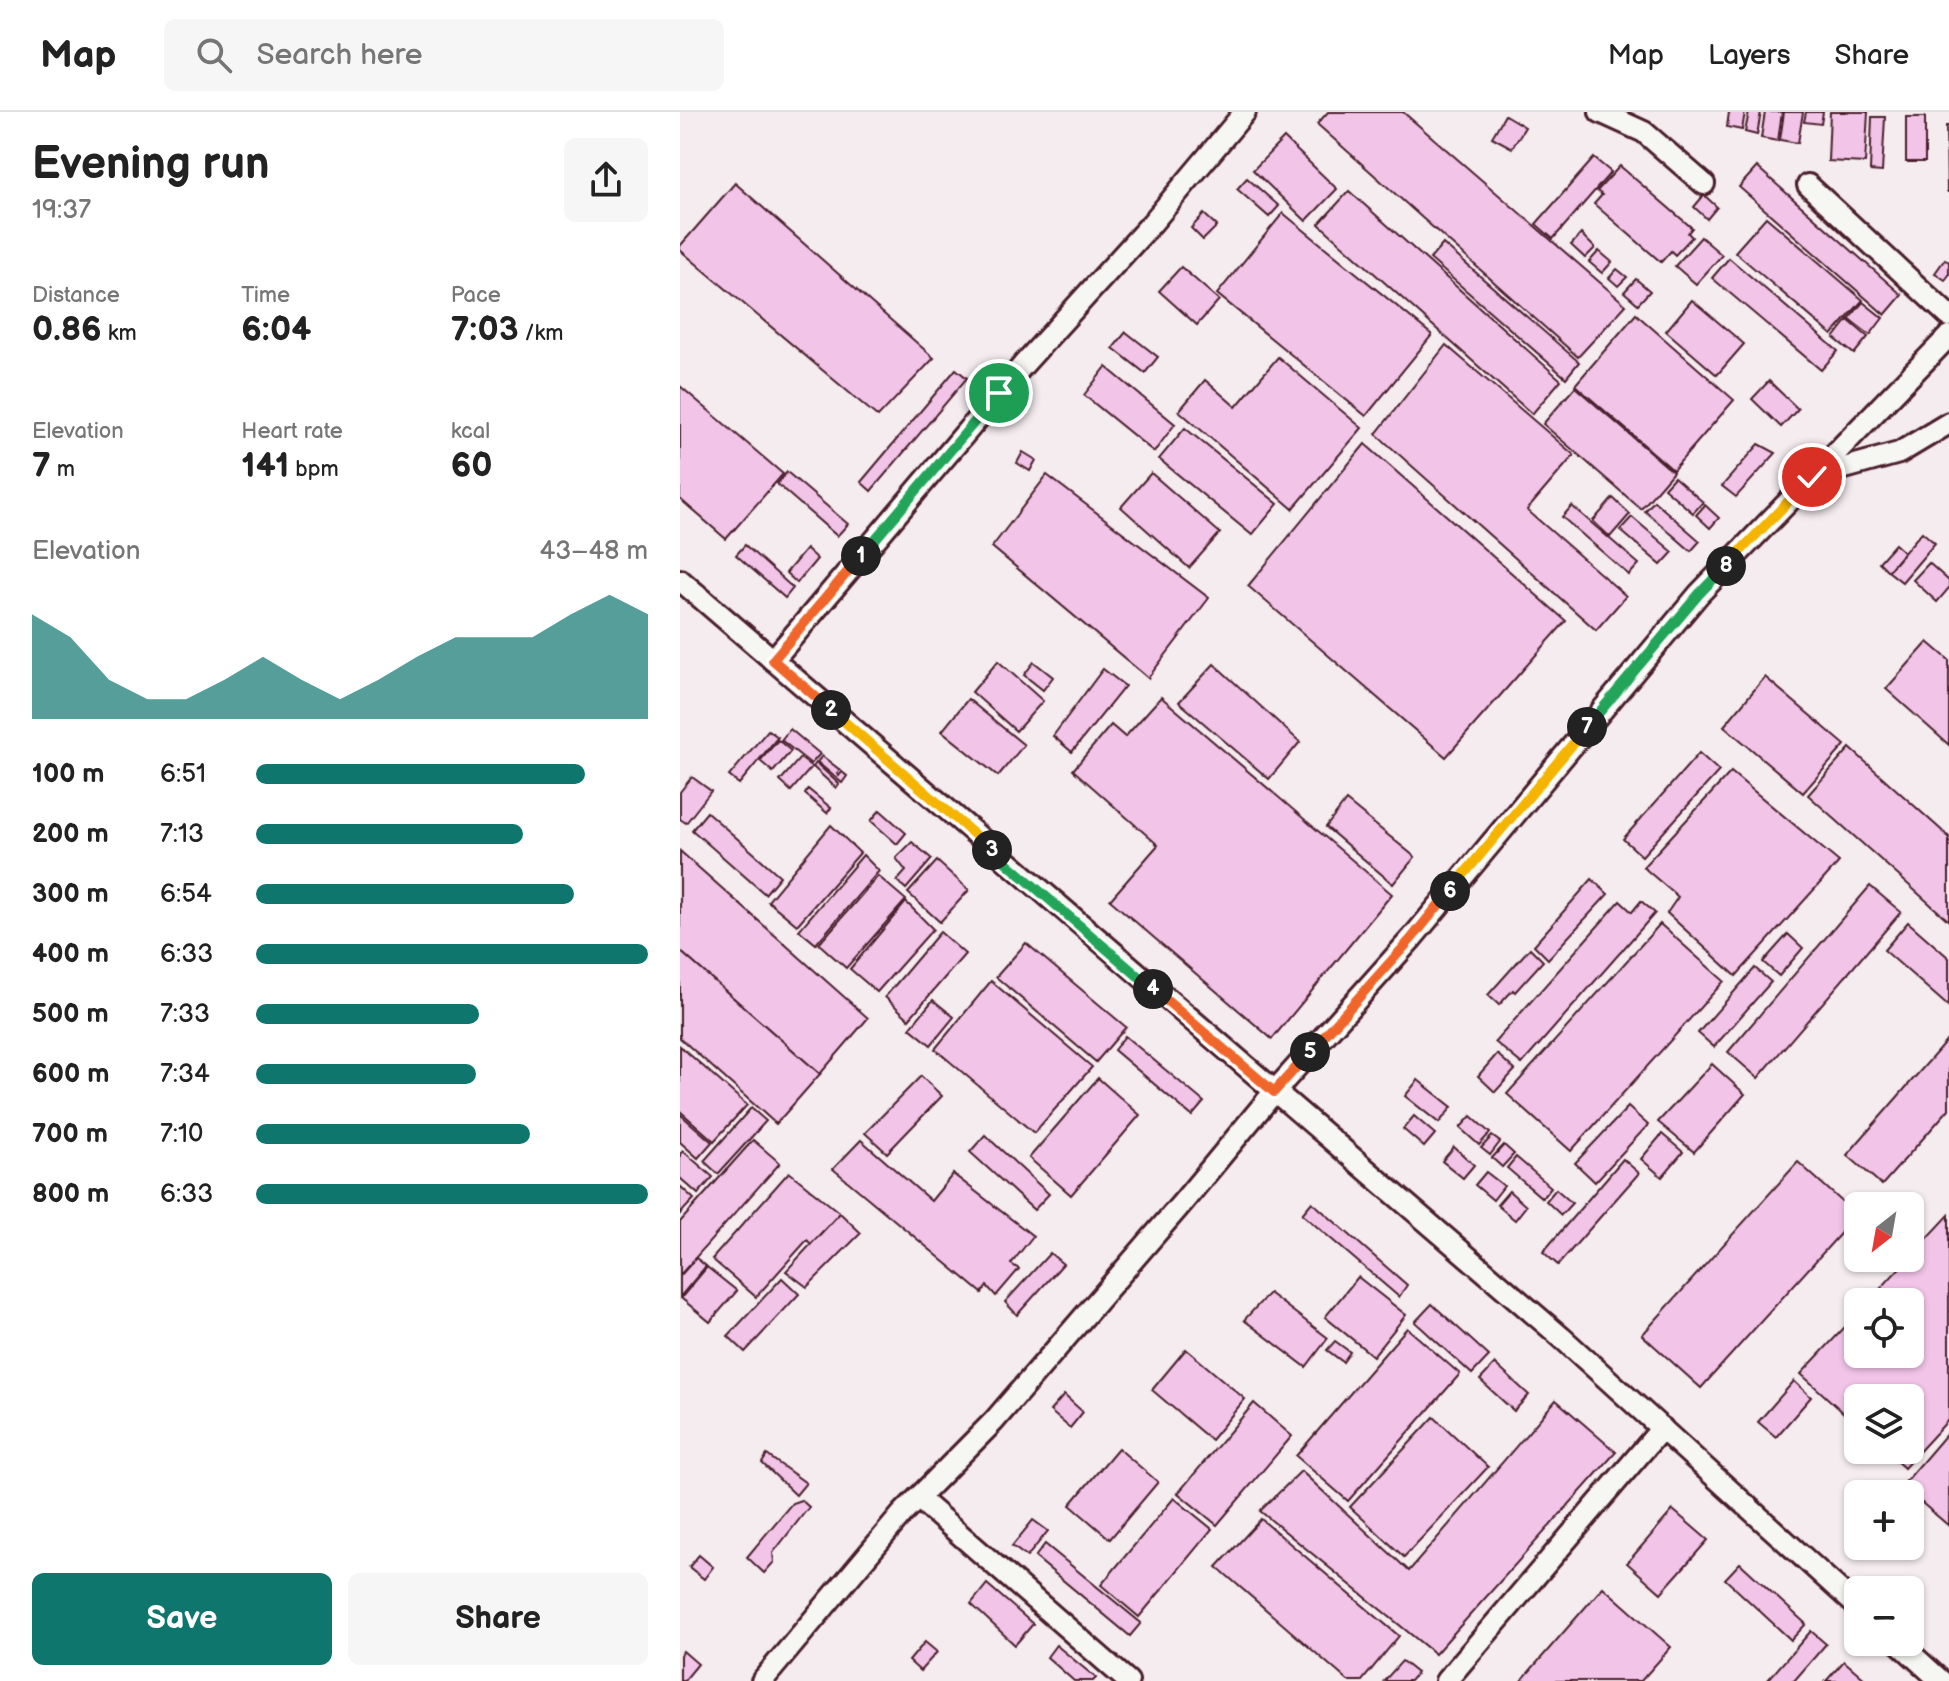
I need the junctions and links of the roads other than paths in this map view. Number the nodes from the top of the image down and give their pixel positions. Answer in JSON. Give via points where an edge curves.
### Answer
{"nodes":[{"id":1,"x":1245,"y":112,"type":"edge"},
{"id":2,"x":1600,"y":112,"type":"edge"},
{"id":3,"x":1704,"y":184,"type":"dead end"},
{"id":4,"x":1808,"y":185,"type":"dead end"},
{"id":5,"x":1949,"y":316,"type":"edge"},
{"id":6,"x":1949,"y":336,"type":"edge"},
{"id":7,"x":1949,"y":423,"type":"edge"},
{"id":8,"x":1812,"y":477,"type":"junction"},
{"id":9,"x":680,"y":580,"type":"edge"},
{"id":10,"x":773,"y":660,"type":"junction"},
{"id":11,"x":1274,"y":1092,"type":"junction"},
{"id":12,"x":1662,"y":1428,"type":"junction"},
{"id":13,"x":918,"y":1498,"type":"junction"},
{"id":14,"x":1844,"y":1594,"type":"edge"},
{"id":15,"x":1913,"y":1656,"type":"edge"},
{"id":16,"x":762,"y":1681,"type":"edge"},
{"id":17,"x":1128,"y":1681,"type":"edge"},
{"id":18,"x":1446,"y":1681,"type":"edge"},
{"id":19,"x":1941,"y":1681,"type":"edge"}],
"edges":[{"from":1,"to":10,"type":"street"},
{"from":2,"to":3,"type":"street","via":[[1644,132]]},
{"from":4,"to":5,"type":"street"},
{"from":6,"to":8,"type":"street"},
{"from":7,"to":8,"type":"street","via":[[1899,453]]},
{"from":8,"to":11,"type":"street","via":[[1699,594],[1412,938]]},
{"from":9,"to":10,"type":"street"},
{"from":10,"to":11,"type":"street"},
{"from":11,"to":12,"type":"street"},
{"from":11,"to":13,"type":"street","via":[[994,1421]]},
{"from":12,"to":14,"type":"street"},
{"from":12,"to":18,"type":"street"},
{"from":13,"to":16,"type":"street"},
{"from":13,"to":17,"type":"street"},
{"from":15,"to":19,"type":"street"}]}
